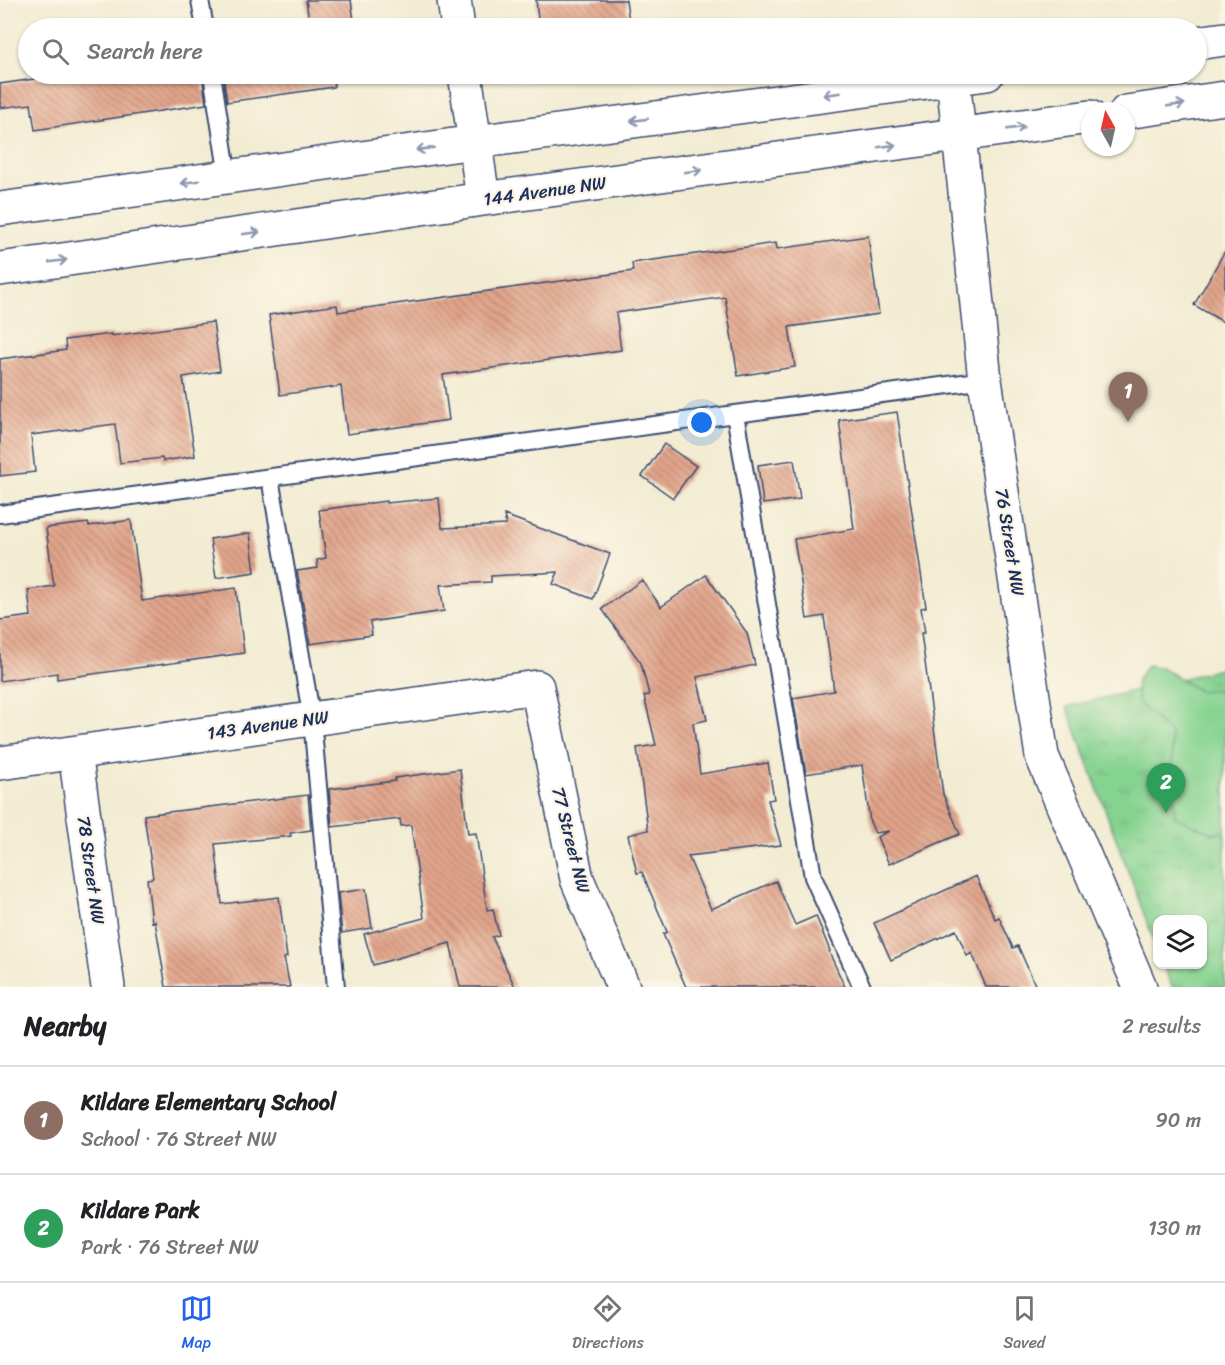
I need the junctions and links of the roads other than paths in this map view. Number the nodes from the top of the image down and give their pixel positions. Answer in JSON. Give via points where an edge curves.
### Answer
{"nodes":[{"id":1,"x":200,"y":0,"type":"edge"},
{"id":2,"x":454,"y":0,"type":"edge"},
{"id":3,"x":203,"y":18,"type":"edge"},
{"id":4,"x":457,"y":18,"type":"edge"},
{"id":5,"x":1225,"y":39,"type":"edge"},
{"id":6,"x":1207,"y":42,"type":"edge"},
{"id":7,"x":214,"y":84,"type":"edge"},
{"id":8,"x":466,"y":84,"type":"edge"},
{"id":9,"x":908,"y":84,"type":"edge"},
{"id":10,"x":954,"y":84,"type":"edge"},
{"id":11,"x":1225,"y":98,"type":"edge"},
{"id":12,"x":1135,"y":111,"type":"edge"},
{"id":13,"x":1081,"y":118,"type":"edge"},
{"id":14,"x":958,"y":136,"type":"junction"},
{"id":15,"x":475,"y":142,"type":"junction"},
{"id":16,"x":228,"y":177,"type":"junction"},
{"id":17,"x":483,"y":199,"type":"junction"},
{"id":18,"x":0,"y":209,"type":"edge"},
{"id":19,"x":0,"y":269,"type":"edge"},
{"id":20,"x":985,"y":380,"type":"junction"},
{"id":21,"x":735,"y":414,"type":"junction"},
{"id":22,"x":270,"y":478,"type":"junction"},
{"id":23,"x":0,"y":514,"type":"edge"},
{"id":24,"x":537,"y":687,"type":"joint"},
{"id":25,"x":312,"y":719,"type":"junction"},
{"id":26,"x":75,"y":753,"type":"junction"},
{"id":27,"x":0,"y":764,"type":"edge"},
{"id":28,"x":108,"y":987,"type":"edge"},
{"id":29,"x":336,"y":987,"type":"edge"},
{"id":30,"x":623,"y":987,"type":"edge"},
{"id":31,"x":862,"y":987,"type":"edge"},
{"id":32,"x":1140,"y":987,"type":"edge"}],
"edges":[{"from":1,"to":3,"type":"lane"},
{"from":2,"to":4,"type":"street"},
{"from":5,"to":6,"type":"street"},
{"from":7,"to":16,"type":"lane"},
{"from":8,"to":15,"type":"street"},
{"from":9,"to":15,"type":"street","one_way":true},
{"from":10,"to":14,"type":"street","name":"76 Street NW"},
{"from":12,"to":11,"type":"street","one_way":true},
{"from":14,"to":13,"type":"street","name":"144 Avenue NW","one_way":true},
{"from":17,"to":14,"type":"street","name":"144 Avenue NW","one_way":true},
{"from":14,"to":20,"type":"street","name":"76 Street NW"},
{"from":15,"to":16,"type":"street","one_way":true},
{"from":15,"to":17,"type":"street"},
{"from":16,"to":18,"type":"street","one_way":true},
{"from":19,"to":17,"type":"street","name":"144 Avenue NW","one_way":true},
{"from":20,"to":21,"type":"lane"},
{"from":20,"to":32,"type":"street","name":"76 Street NW","via":[[1042,756]]},
{"from":21,"to":22,"type":"lane"},
{"from":21,"to":31,"type":"lane","via":[[813,877]]},
{"from":22,"to":23,"type":"lane"},
{"from":22,"to":25,"type":"lane"},
{"from":24,"to":25,"type":"street","name":"143 Avenue NW"},
{"from":24,"to":30,"type":"street","name":"77 Street NW","via":[[577,879]]},
{"from":25,"to":26,"type":"street","name":"143 Avenue NW"},
{"from":25,"to":29,"type":"lane"},
{"from":26,"to":27,"type":"street","name":"143 Avenue NW"},
{"from":26,"to":28,"type":"street","name":"78 Street NW"}]}
